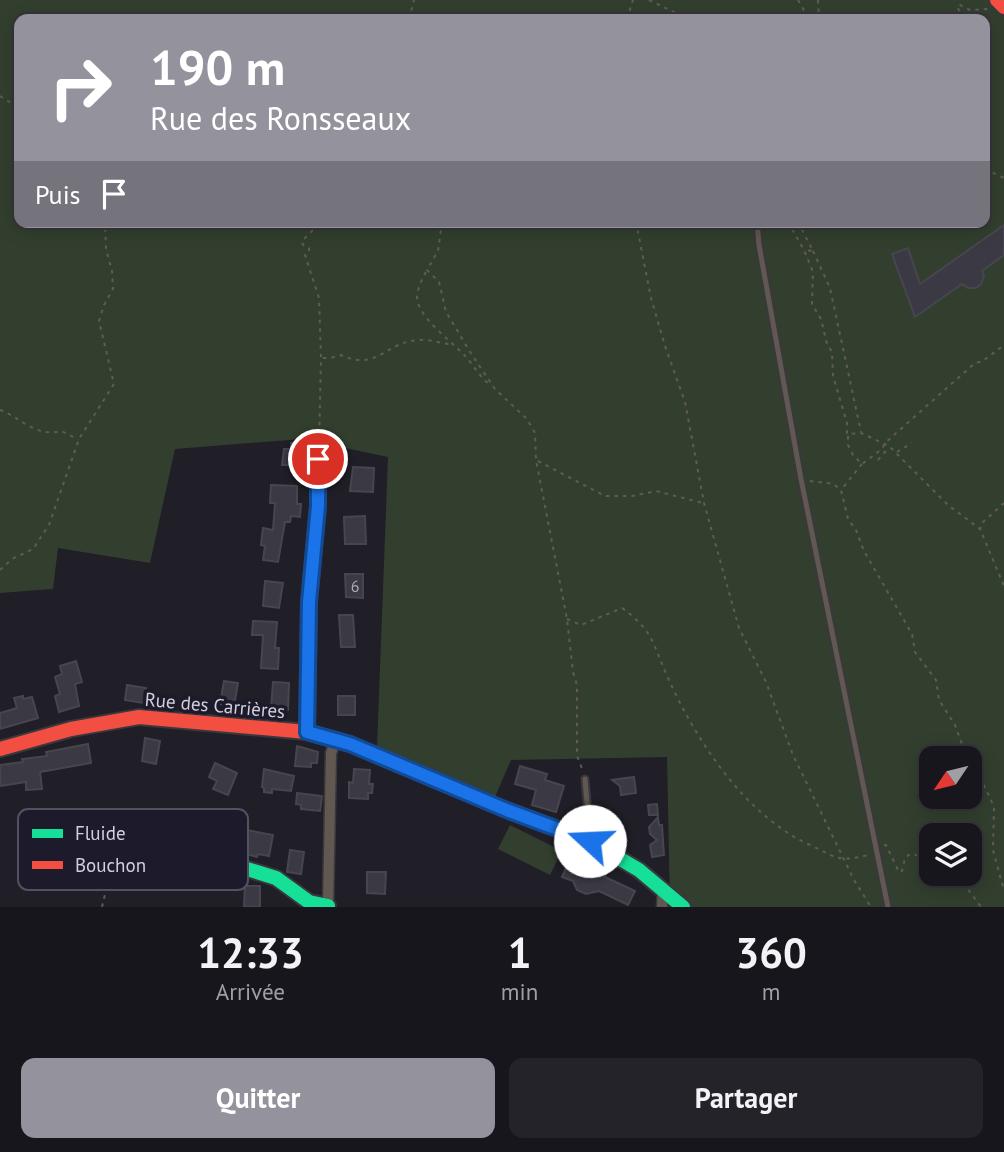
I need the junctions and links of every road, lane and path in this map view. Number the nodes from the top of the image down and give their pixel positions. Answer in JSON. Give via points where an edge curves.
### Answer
{"nodes":[{"id":1,"x":649,"y":0,"type":"edge"},
{"id":2,"x":1000,"y":3,"type":"edge"},
{"id":3,"x":678,"y":14,"type":"edge"},
{"id":4,"x":961,"y":14,"type":"edge"},
{"id":5,"x":105,"y":228,"type":"edge"},
{"id":6,"x":313,"y":228,"type":"edge"},
{"id":7,"x":441,"y":228,"type":"edge"},
{"id":8,"x":637,"y":228,"type":"edge"},
{"id":9,"x":758,"y":228,"type":"edge"},
{"id":10,"x":791,"y":228,"type":"edge"},
{"id":11,"x":801,"y":228,"type":"edge"},
{"id":12,"x":804,"y":250,"type":"junction"},
{"id":13,"x":813,"y":251,"type":"junction"},
{"id":14,"x":427,"y":270,"type":"junction"},
{"id":15,"x":455,"y":345,"type":"junction"},
{"id":16,"x":1004,"y":345,"type":"edge"},
{"id":17,"x":321,"y":358,"type":"junction"},
{"id":18,"x":495,"y":389,"type":"junction"},
{"id":19,"x":0,"y":410,"type":"edge"},
{"id":20,"x":861,"y":433,"type":"junction"},
{"id":21,"x":847,"y":434,"type":"junction"},
{"id":22,"x":79,"y":439,"type":"junction"},
{"id":23,"x":885,"y":443,"type":"junction"},
{"id":24,"x":912,"y":443,"type":"dead end"},
{"id":25,"x":889,"y":446,"type":"junction"},
{"id":26,"x":896,"y":453,"type":"junction"},
{"id":27,"x":318,"y":459,"type":"joint"},
{"id":28,"x":536,"y":460,"type":"junction"},
{"id":29,"x":878,"y":460,"type":"dead end"},
{"id":30,"x":862,"y":464,"type":"junction"},
{"id":31,"x":801,"y":479,"type":"junction"},
{"id":32,"x":841,"y":490,"type":"junction"},
{"id":33,"x":704,"y":503,"type":"junction"},
{"id":34,"x":1004,"y":503,"type":"edge"},
{"id":35,"x":980,"y":529,"type":"junction"},
{"id":36,"x":0,"y":569,"type":"edge"},
{"id":37,"x":1004,"y":586,"type":"edge"},
{"id":38,"x":567,"y":619,"type":"junction"},
{"id":39,"x":307,"y":732,"type":"junction"},
{"id":40,"x":336,"y":739,"type":"junction"},
{"id":41,"x":963,"y":746,"type":"edge"},
{"id":42,"x":0,"y":749,"type":"edge"},
{"id":43,"x":585,"y":779,"type":"joint"},
{"id":44,"x":982,"y":782,"type":"edge"},
{"id":45,"x":590,"y":841,"type":"junction"},
{"id":46,"x":876,"y":850,"type":"junction"},
{"id":47,"x":919,"y":856,"type":"edge"},
{"id":48,"x":844,"y":861,"type":"junction"},
{"id":49,"x":248,"y":869,"type":"edge"},
{"id":50,"x":969,"y":886,"type":"edge"},
{"id":51,"x":663,"y":889,"type":"junction"},
{"id":52,"x":1004,"y":891,"type":"edge"},
{"id":53,"x":328,"y":906,"type":"edge"},
{"id":54,"x":662,"y":907,"type":"edge"},
{"id":55,"x":683,"y":907,"type":"edge"},
{"id":56,"x":871,"y":907,"type":"edge"},
{"id":57,"x":888,"y":907,"type":"edge"},
{"id":58,"x":981,"y":907,"type":"edge"}],
"edges":[{"from":1,"to":3,"type":"path"},
{"from":2,"to":4,"type":"path","via":[[994,9],[970,10],[960,5]]},
{"from":5,"to":22,"type":"path","via":[[113,289],[99,321],[114,384]]},
{"from":6,"to":17,"type":"path","via":[[302,241],[309,248],[305,255],[319,298]]},
{"from":7,"to":14,"type":"path","via":[[438,251]]},
{"from":8,"to":33,"type":"path","via":[[651,298],[685,402]]},
{"from":9,"to":31,"type":"lane"},
{"from":10,"to":12,"type":"path"},
{"from":11,"to":13,"type":"path"},
{"from":12,"to":13,"type":"path"},
{"from":12,"to":21,"type":"path","via":[[813,272],[812,304],[832,352]]},
{"from":13,"to":20,"type":"path","via":[[830,288]]},
{"from":14,"to":15,"type":"path","via":[[417,298],[421,309]]},
{"from":14,"to":18,"type":"path","via":[[439,282],[446,312]]},
{"from":15,"to":17,"type":"path","via":[[420,340],[393,347],[371,361],[341,355]]},
{"from":15,"to":18,"type":"path","via":[[482,380]]},
{"from":16,"to":23,"type":"path","via":[[975,363]]},
{"from":17,"to":27,"type":"path"},
{"from":18,"to":28,"type":"path","via":[[527,419],[535,433]]},
{"from":19,"to":22,"type":"path","via":[[20,423]]},
{"from":20,"to":21,"type":"path"},
{"from":20,"to":23,"type":"path"},
{"from":21,"to":30,"type":"path","via":[[853,455]]},
{"from":22,"to":36,"type":"path","via":[[49,525],[33,549]]},
{"from":23,"to":25,"type":"path"},
{"from":23,"to":30,"type":"path"},
{"from":24,"to":26,"type":"path"},
{"from":25,"to":26,"type":"path"},
{"from":25,"to":29,"type":"path"},
{"from":26,"to":35,"type":"path","via":[[948,505]]},
{"from":27,"to":39,"type":"street","via":[[308,613]]},
{"from":28,"to":33,"type":"path","via":[[605,496],[656,491]]},
{"from":28,"to":38,"type":"path"},
{"from":30,"to":32,"type":"path"},
{"from":31,"to":32,"type":"path","via":[[834,484]]},
{"from":31,"to":46,"type":"lane"},
{"from":32,"to":41,"type":"path","via":[[848,519],[912,634],[915,652],[936,680],[939,700]]},
{"from":33,"to":48,"type":"path","via":[[739,628]]},
{"from":34,"to":35,"type":"path"},
{"from":35,"to":37,"type":"path"},
{"from":38,"to":43,"type":"path","via":[[578,685],[578,756]]},
{"from":38,"to":48,"type":"path","via":[[581,625],[622,608],[637,619],[654,642],[668,678],[715,762],[734,786],[787,834]]},
{"from":39,"to":40,"type":"street","name":"Rue des Carrières"},
{"from":39,"to":42,"type":"street","name":"Rue des Carrières","via":[[139,717],[71,729]]},
{"from":40,"to":45,"type":"street","name":"Rue des Carrières"},
{"from":40,"to":53,"type":"street","via":[[331,753]]},
{"from":43,"to":45,"type":"lane"},
{"from":44,"to":52,"type":"path","via":[[994,807],[993,850]]},
{"from":45,"to":51,"type":"street","name":"Rue des Carrières"},
{"from":46,"to":47,"type":"path","via":[[886,845],[899,872],[905,858]]},
{"from":46,"to":48,"type":"path"},
{"from":46,"to":57,"type":"lane"},
{"from":48,"to":56,"type":"path"},
{"from":49,"to":53,"type":"street","via":[[276,878],[309,902]]},
{"from":50,"to":58,"type":"path"},
{"from":51,"to":54,"type":"street"},
{"from":51,"to":55,"type":"street","name":"Rue des Carrières"}]}
